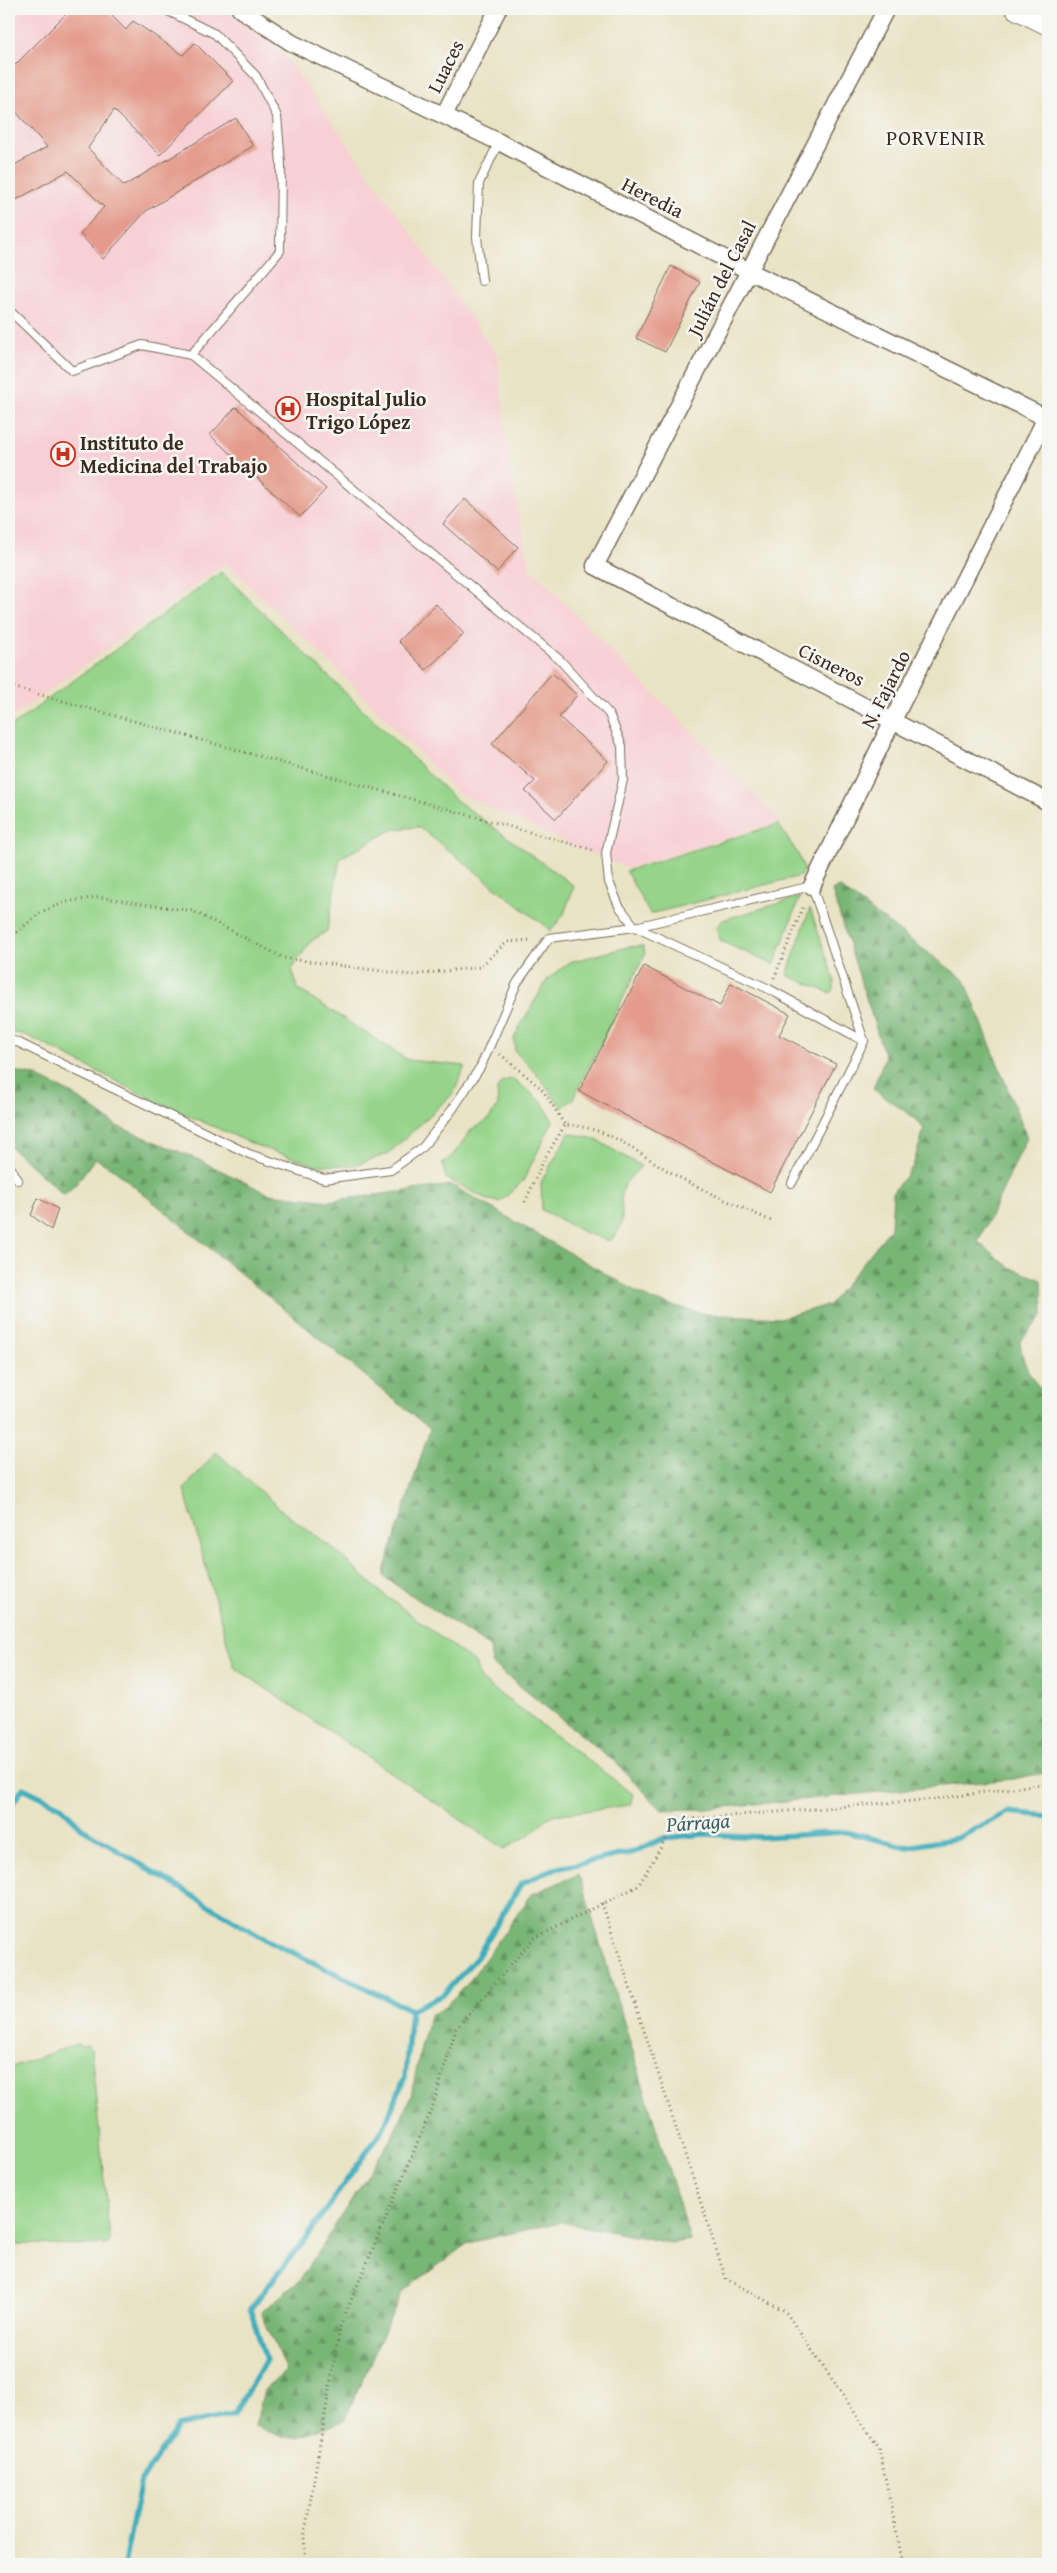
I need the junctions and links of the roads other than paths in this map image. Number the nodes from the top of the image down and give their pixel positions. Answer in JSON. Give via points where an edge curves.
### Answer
{"nodes":[{"id":1,"x":164,"y":9,"type":"edge"},
{"id":2,"x":240,"y":9,"type":"edge"},
{"id":3,"x":498,"y":9,"type":"edge"},
{"id":4,"x":886,"y":9,"type":"edge"},
{"id":5,"x":1016,"y":9,"type":"edge"},
{"id":6,"x":1048,"y":25,"type":"edge"},
{"id":7,"x":444,"y":115,"type":"junction"},
{"id":8,"x":499,"y":142,"type":"junction"},
{"id":9,"x":749,"y":271,"type":"junction"},
{"id":10,"x":482,"y":281,"type":"dead end"},
{"id":11,"x":9,"y":310,"type":"edge"},
{"id":12,"x":191,"y":355,"type":"junction"},
{"id":13,"x":1048,"y":417,"type":"edge"},
{"id":14,"x":596,"y":566,"type":"joint"},
{"id":15,"x":893,"y":720,"type":"junction"},
{"id":16,"x":1048,"y":802,"type":"edge"},
{"id":17,"x":812,"y":886,"type":"junction"},
{"id":18,"x":635,"y":927,"type":"junction"},
{"id":19,"x":9,"y":1040,"type":"edge"},
{"id":20,"x":864,"y":1040,"type":"junction"},
{"id":21,"x":9,"y":1166,"type":"edge"},
{"id":22,"x":18,"y":1180,"type":"dead end"},
{"id":23,"x":792,"y":1183,"type":"dead end"}],
"edges":[{"from":1,"to":12,"type":"lane","via":[[215,34],[256,76],[277,116],[281,164],[280,251]]},
{"from":2,"to":7,"type":"street","name":"Heredia","via":[[292,42]]},
{"from":3,"to":7,"type":"street","name":"Luaces"},
{"from":4,"to":9,"type":"street","name":"Julián del Casal"},
{"from":5,"to":6,"type":"street"},
{"from":7,"to":8,"type":"street","name":"Heredia"},
{"from":8,"to":9,"type":"street","name":"Heredia"},
{"from":8,"to":10,"type":"lane","via":[[479,183],[477,237]]},
{"from":9,"to":13,"type":"street","name":"Heredia"},
{"from":9,"to":14,"type":"street","name":"Julián del Casal"},
{"from":11,"to":12,"type":"lane","via":[[72,371],[142,345]]},
{"from":12,"to":18,"type":"lane","via":[[560,660],[609,714],[622,746],[623,780],[606,854],[609,882],[619,906]]},
{"from":13,"to":15,"type":"street","name":"N. Fajardo"},
{"from":14,"to":15,"type":"street","name":"Cisneros"},
{"from":15,"to":16,"type":"street","name":"Cisneros"},
{"from":15,"to":17,"type":"street","name":"N. Fajardo"},
{"from":17,"to":18,"type":"lane"},
{"from":17,"to":20,"type":"lane"},
{"from":18,"to":19,"type":"lane","via":[[549,938],[517,982],[482,1066],[423,1146],[391,1170],[324,1178],[249,1154]]},
{"from":18,"to":20,"type":"lane","via":[[769,989]]},
{"from":20,"to":23,"type":"lane"},
{"from":21,"to":22,"type":"lane"}]}
